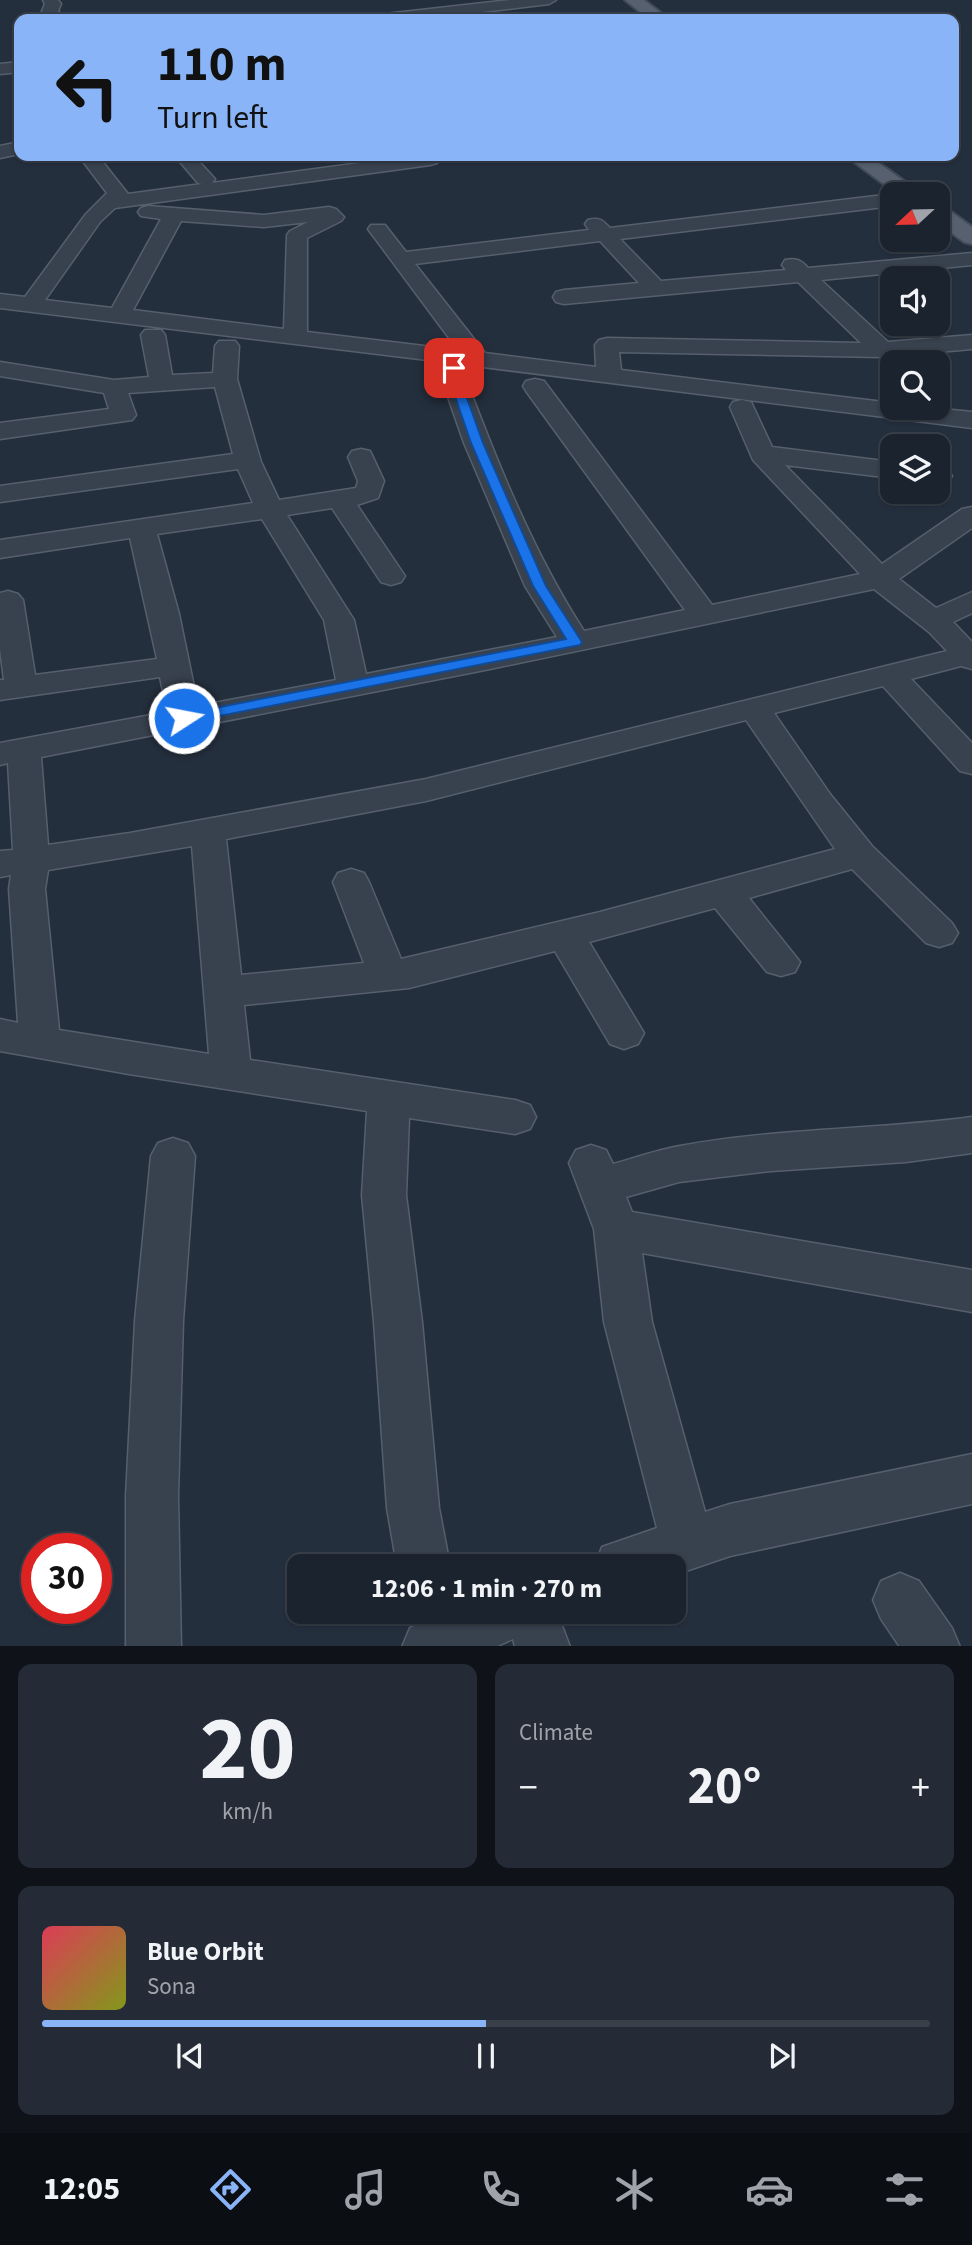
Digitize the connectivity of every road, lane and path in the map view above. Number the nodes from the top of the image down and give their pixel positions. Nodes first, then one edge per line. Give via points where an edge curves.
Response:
1 (411, 0) edge
2 (550, 0) edge
3 (633, 0) edge
4 (431, 14) edge
5 (448, 14) edge
6 (653, 14) edge
7 (90, 161) edge
8 (189, 161) edge
9 (283, 161) edge
10 (414, 161) edge
11 (863, 161) edge
12 (234, 174) dead end
13 (884, 175) junction
14 (295, 176) junction
15 (205, 179) junction
16 (857, 179) dead end
17 (894, 182) edge
18 (880, 201) edge
19 (109, 202) junction
20 (174, 214) junction
21 (335, 218) junction
22 (950, 221) edge
23 (378, 229) dead end
24 (600, 229) junction
25 (972, 237) edge
26 (783, 255) dead end
27 (400, 259) junction
28 (972, 259) edge
29 (805, 276) junction
30 (655, 288) junction
31 (564, 298) dead end
32 (0, 301) edge
33 (30, 304) junction
34 (119, 315) junction
35 (153, 335) dead end
36 (295, 337) junction
37 (972, 342) edge
38 (227, 346) dead end
39 (881, 350) junction
40 (468, 358) junction
41 (0, 369) edge
42 (609, 376) junction
43 (225, 379) junction
44 (162, 384) junction
45 (535, 386) dead end
46 (114, 387) junction
47 (742, 407) dead end
48 (972, 420) edge
49 (0, 431) edge
50 (762, 454) junction
51 (361, 457) dead end
52 (247, 460) junction
53 (880, 469) edge
54 (0, 494) edge
55 (340, 500) junction
56 (270, 510) junction
57 (972, 515) edge
58 (142, 529) junction
59 (0, 549) edge
60 (391, 576) dead end
61 (880, 579) junction
62 (8, 600) dead end
63 (972, 601) edge
64 (703, 614) junction
65 (933, 621) junction
66 (575, 642) junction
67 (970, 657) edge
68 (173, 666) junction
69 (889, 674) junction
70 (353, 685) junction
71 (10, 689) edge
72 (754, 708) junction
73 (184, 718) junction
74 (12, 752) edge
75 (972, 763) edge
76 (208, 831) junction
77 (859, 855) junction
78 (16, 861) edge
79 (351, 882) dead end
80 (723, 893) junction
81 (939, 933) dead end
82 (565, 935) junction
83 (781, 962) dead end
84 (388, 975) junction
85 (223, 992) junction
86 (624, 1033) dead end
87 (0, 1035) edge
88 (40, 1042) junction
89 (231, 1074) junction
90 (389, 1098) junction
91 (515, 1116) dead end
92 (972, 1135) edge
93 (173, 1156) dead end
94 (617, 1229) junction
95 (972, 1292) edge
96 (972, 1479) edge
97 (687, 1543) junction
98 (422, 1554) edge
99 (655, 1554) edge
100 (900, 1600) dead end
101 (469, 1624) edge
102 (534, 1624) edge
103 (433, 1634) edge
104 (154, 1646) edge
105 (543, 1646) edge
106 (932, 1646) edge

1 - 4 street
2 - 5 street
3 - 6 main road
7 - 19 street
8 - 15 street
9 - 14 street
10 - 14 street
11 - 13 main road
12 - 15 street
13 - 16 street
13 - 17 main road
14 - 19 street
14 - 21 street
15 - 19 street
18 - 24 street
19 - 20 street
19 - 33 street
20 - 21 street via 264,221
20 - 34 street
21 - 36 street via 297,235
22 - 25 main road
23 - 27 street
24 - 27 street
24 - 30 street
26 - 29 street
27 - 40 street
28 - 29 street
29 - 30 street
29 - 39 street
30 - 31 street
32 - 33 street
33 - 34 street
34 - 36 street
35 - 44 street
36 - 40 street
37 - 39 street
38 - 43 street
39 - 42 street via 607,345
40 - 42 street
40 - 66 street via 452,373 477,443 540,586
41 - 46 street
42 - 48 street
43 - 44 street
43 - 52 street
44 - 46 street
45 - 64 street
46 - 49 street via 123,415
47 - 50 street
50 - 53 street
50 - 61 street
51 - 55 street via 371,481 368,492
52 - 54 street
52 - 56 street
55 - 56 street
55 - 60 street
56 - 58 street
56 - 70 street via 339,620
57 - 61 street
58 - 59 street
58 - 68 street
61 - 64 street
61 - 65 street
62 - 71 street
63 - 65 street
64 - 66 street
65 - 67 street
66 - 70 street
67 - 69 street
68 - 71 street
68 - 73 street
69 - 72 street
69 - 75 street
70 - 73 street
72 - 76 street via 426,790
72 - 77 street
73 - 74 street
74 - 78 street
76 - 78 street
76 - 85 street
77 - 80 street
77 - 81 street
78 - 88 street via 27,889
79 - 84 street
80 - 82 street
80 - 83 street
82 - 84 street
82 - 86 street
84 - 85 street
85 - 89 street
87 - 88 street
88 - 89 street
89 - 90 street
90 - 91 street
90 - 98 street via 384,1195 413,1508
92 - 94 street via 595,1175
93 - 104 street via 159,1321 152,1496
94 - 95 street
94 - 97 street via 628,1322
96 - 97 street
97 - 99 street
100 - 106 street
101 - 103 street
102 - 105 street

